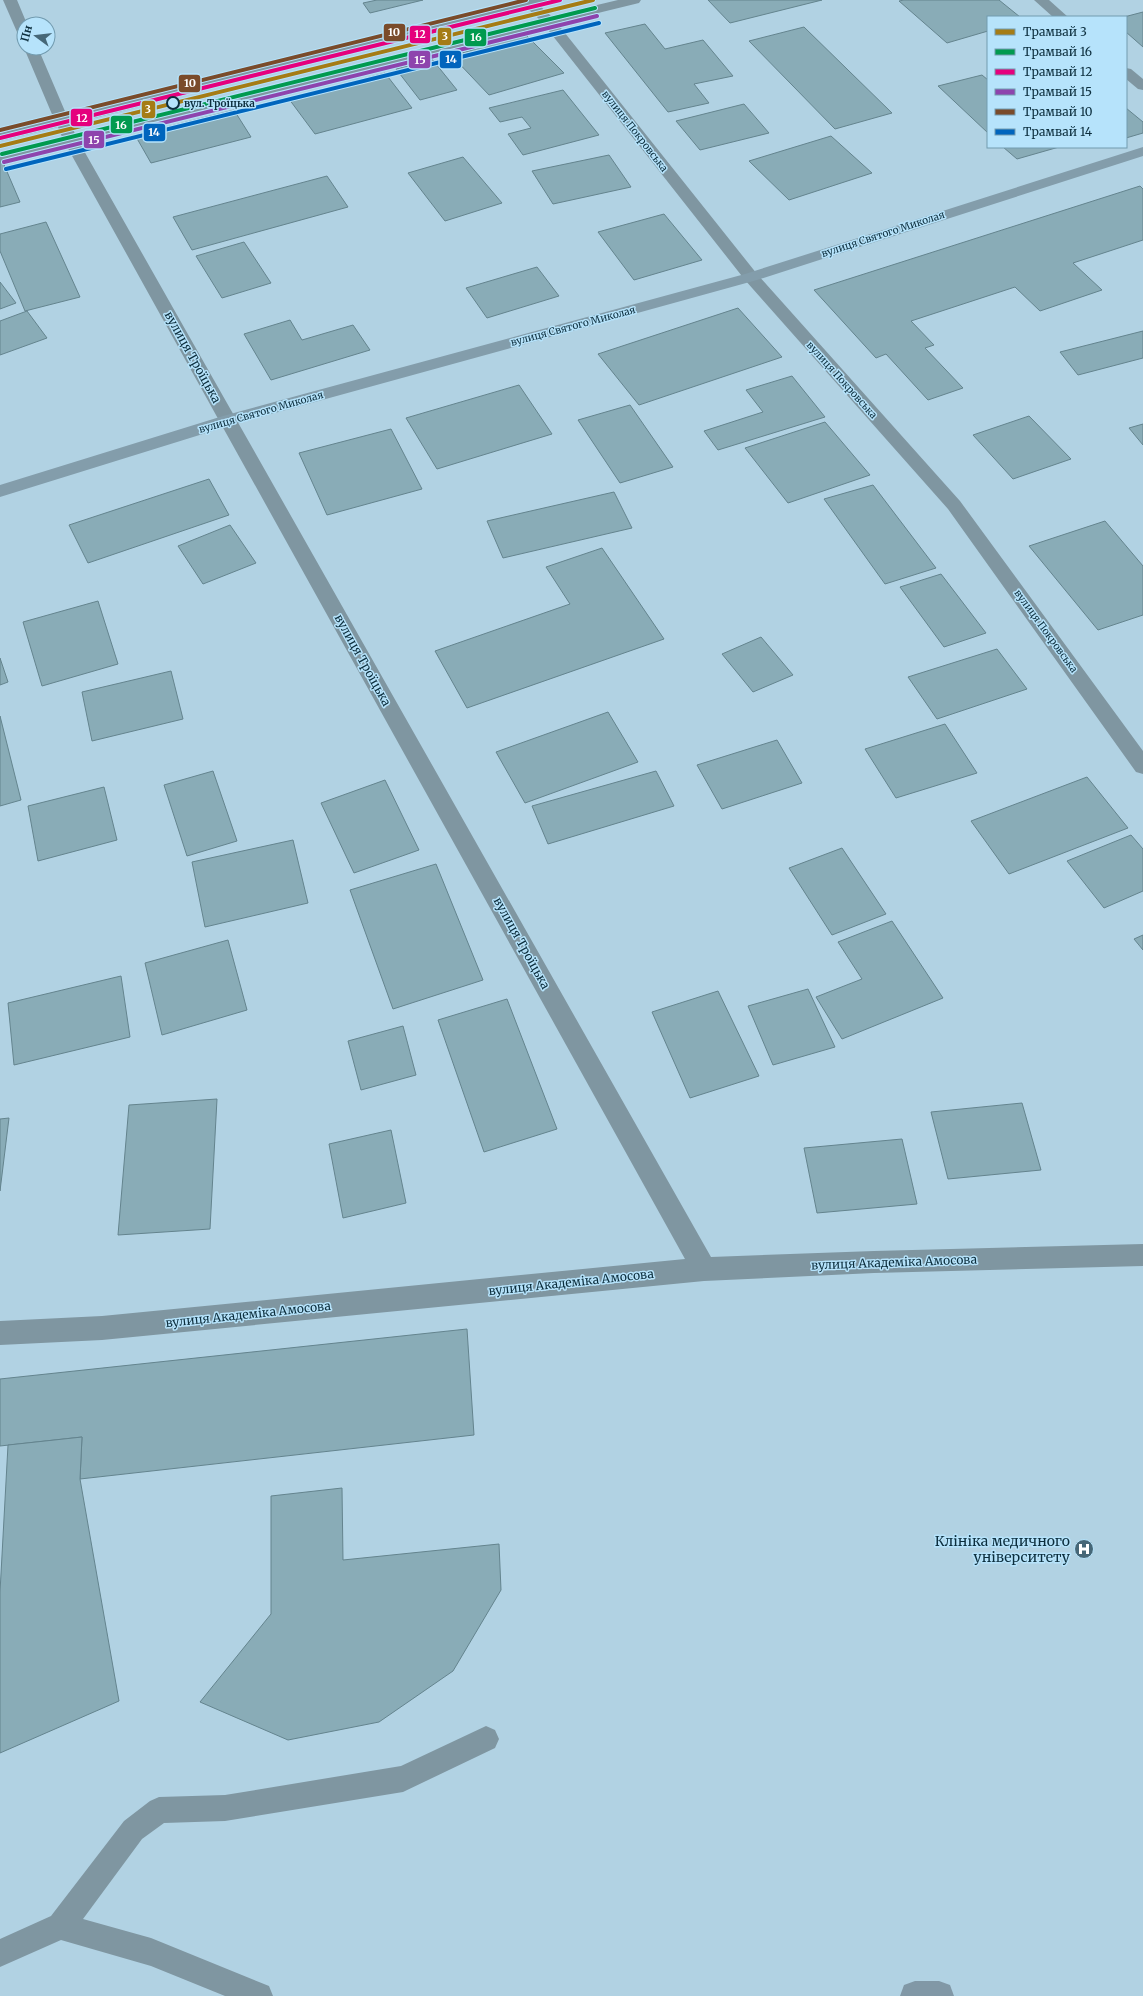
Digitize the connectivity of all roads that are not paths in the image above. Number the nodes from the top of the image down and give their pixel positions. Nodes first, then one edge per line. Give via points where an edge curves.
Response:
1 (10, 0) edge
2 (634, 0) edge
3 (1041, 0) edge
4 (533, 1) edge
5 (17, 16) edge
6 (1060, 16) edge
7 (548, 21) junction
8 (34, 56) edge
9 (1127, 73) edge
10 (1143, 86) edge
11 (62, 121) junction
12 (0, 137) edge
13 (70, 139) junction
14 (1143, 151) edge
15 (0, 157) edge
16 (751, 277) junction
17 (228, 420) junction
18 (0, 491) edge
19 (1140, 756) edge
20 (1143, 1255) edge
21 (704, 1269) junction
22 (0, 1333) edge
23 (486, 1739) dead end
24 (61, 1926) junction
25 (0, 1953) edge
26 (259, 1996) edge
27 (915, 1996) edge
28 (939, 1996) edge

1 - 5 street
2 - 7 street
3 - 6 street
4 - 7 street, вулиця Покровська
4 - 11 street
7 - 13 street
7 - 16 street, вулиця Покровська
8 - 11 street, вулиця Троїцька
9 - 10 street
11 - 12 street
11 - 13 street, вулиця Троїцька
13 - 15 street
13 - 17 street, вулиця Троїцька
14 - 16 street, вулиця Святого Миколая
16 - 17 street, вулиця Святого Миколая
16 - 19 street, вулиця Покровська via 954,505
17 - 18 street, вулиця Святого Миколая
17 - 21 street, вулиця Троїцька
20 - 21 street, вулиця Академіка Амосова
21 - 22 street, вулиця Академіка Амосова via 102,1328
23 - 24 lane via 403,1779 226,1808 159,1810 134,1830
24 - 25 lane
24 - 26 lane via 151,1952
27 - 28 main road

